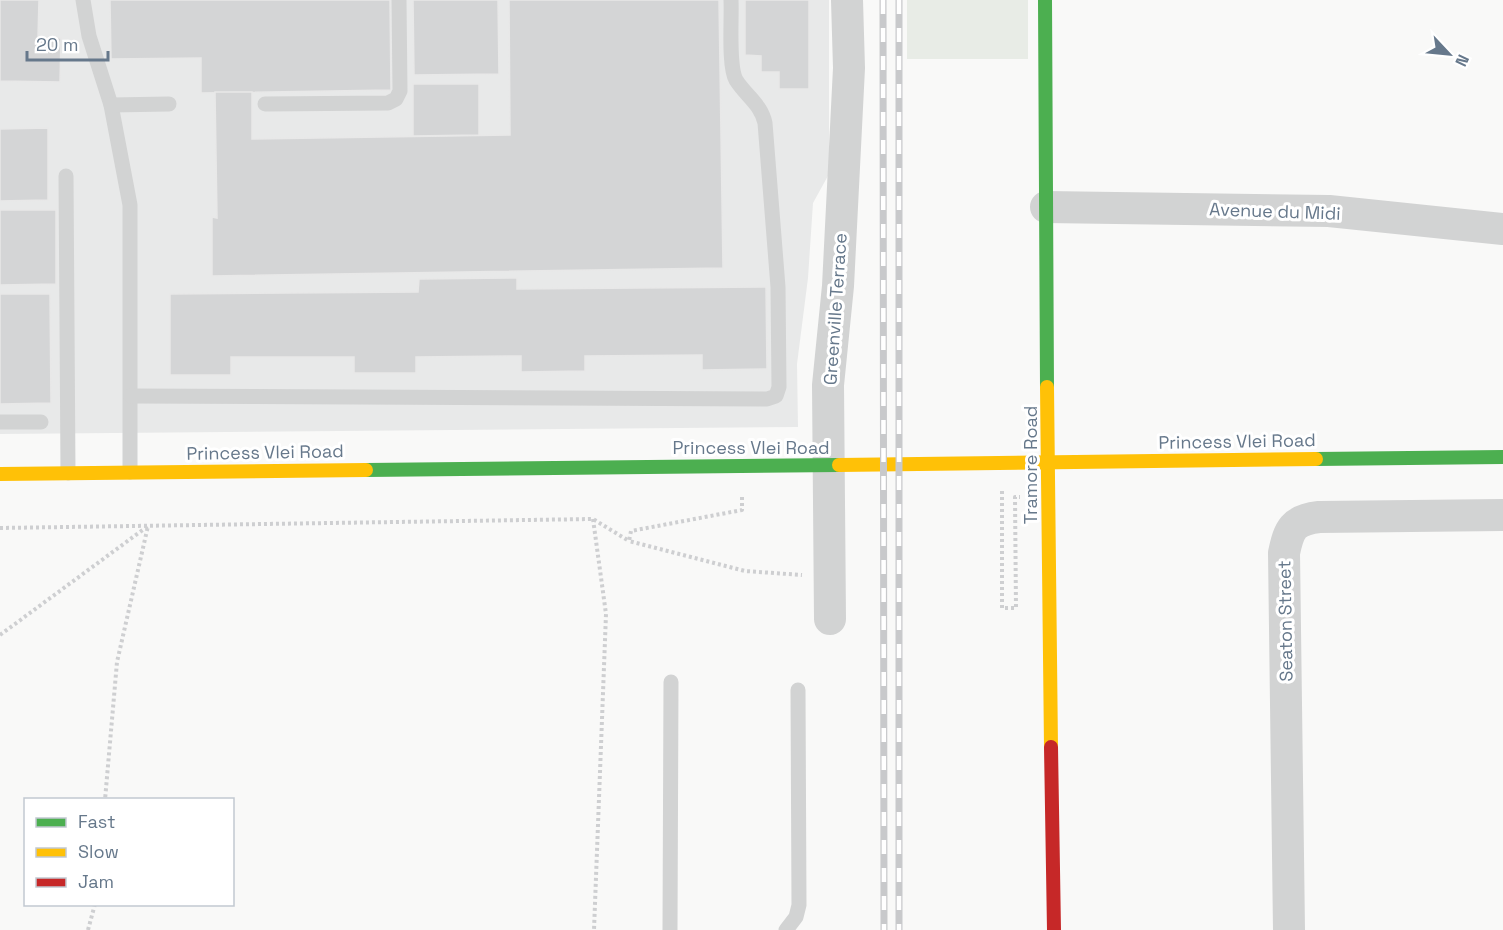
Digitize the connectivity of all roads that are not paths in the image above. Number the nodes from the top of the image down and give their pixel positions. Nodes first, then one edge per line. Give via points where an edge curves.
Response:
1 (83, 0) edge
2 (399, 0) edge
3 (731, 0) edge
4 (847, 0) edge
5 (1044, 0) edge
6 (169, 104) dead end
7 (265, 104) dead end
8 (111, 105) junction
9 (66, 176) dead end
10 (1046, 207) junction
11 (1503, 229) edge
12 (131, 396) junction
13 (0, 422) edge
14 (41, 422) dead end
15 (1503, 457) edge
16 (68, 472) junction
17 (130, 472) junction
18 (0, 474) edge
19 (1503, 515) edge
20 (830, 619) dead end
21 (671, 682) dead end
22 (798, 690) dead end
23 (670, 930) edge
24 (786, 930) edge
25 (1054, 930) edge
26 (1289, 930) edge

1 - 8 lane via 89,36
2 - 7 lane via 400,91 396,99 388,103
3 - 12 lane via 733,72 761,109 765,123 778,287 776,396
4 - 20 street, Greenville Terrace via 849,68 828,384
5 - 10 street, Tramore Road
6 - 8 lane
8 - 12 lane via 130,204
9 - 16 lane
10 - 11 street, Avenue du Midi via 1329,211
10 - 25 street, Tramore Road
12 - 17 lane
13 - 14 lane
15 - 17 street, Princess Vlei Road
16 - 17 street, Princess Vlei Road
16 - 18 street, Princess Vlei Road
19 - 26 street, Seaton Street via 1319,517 1304,519 1293,526 1284,553
21 - 23 lane
22 - 24 lane via 799,905

